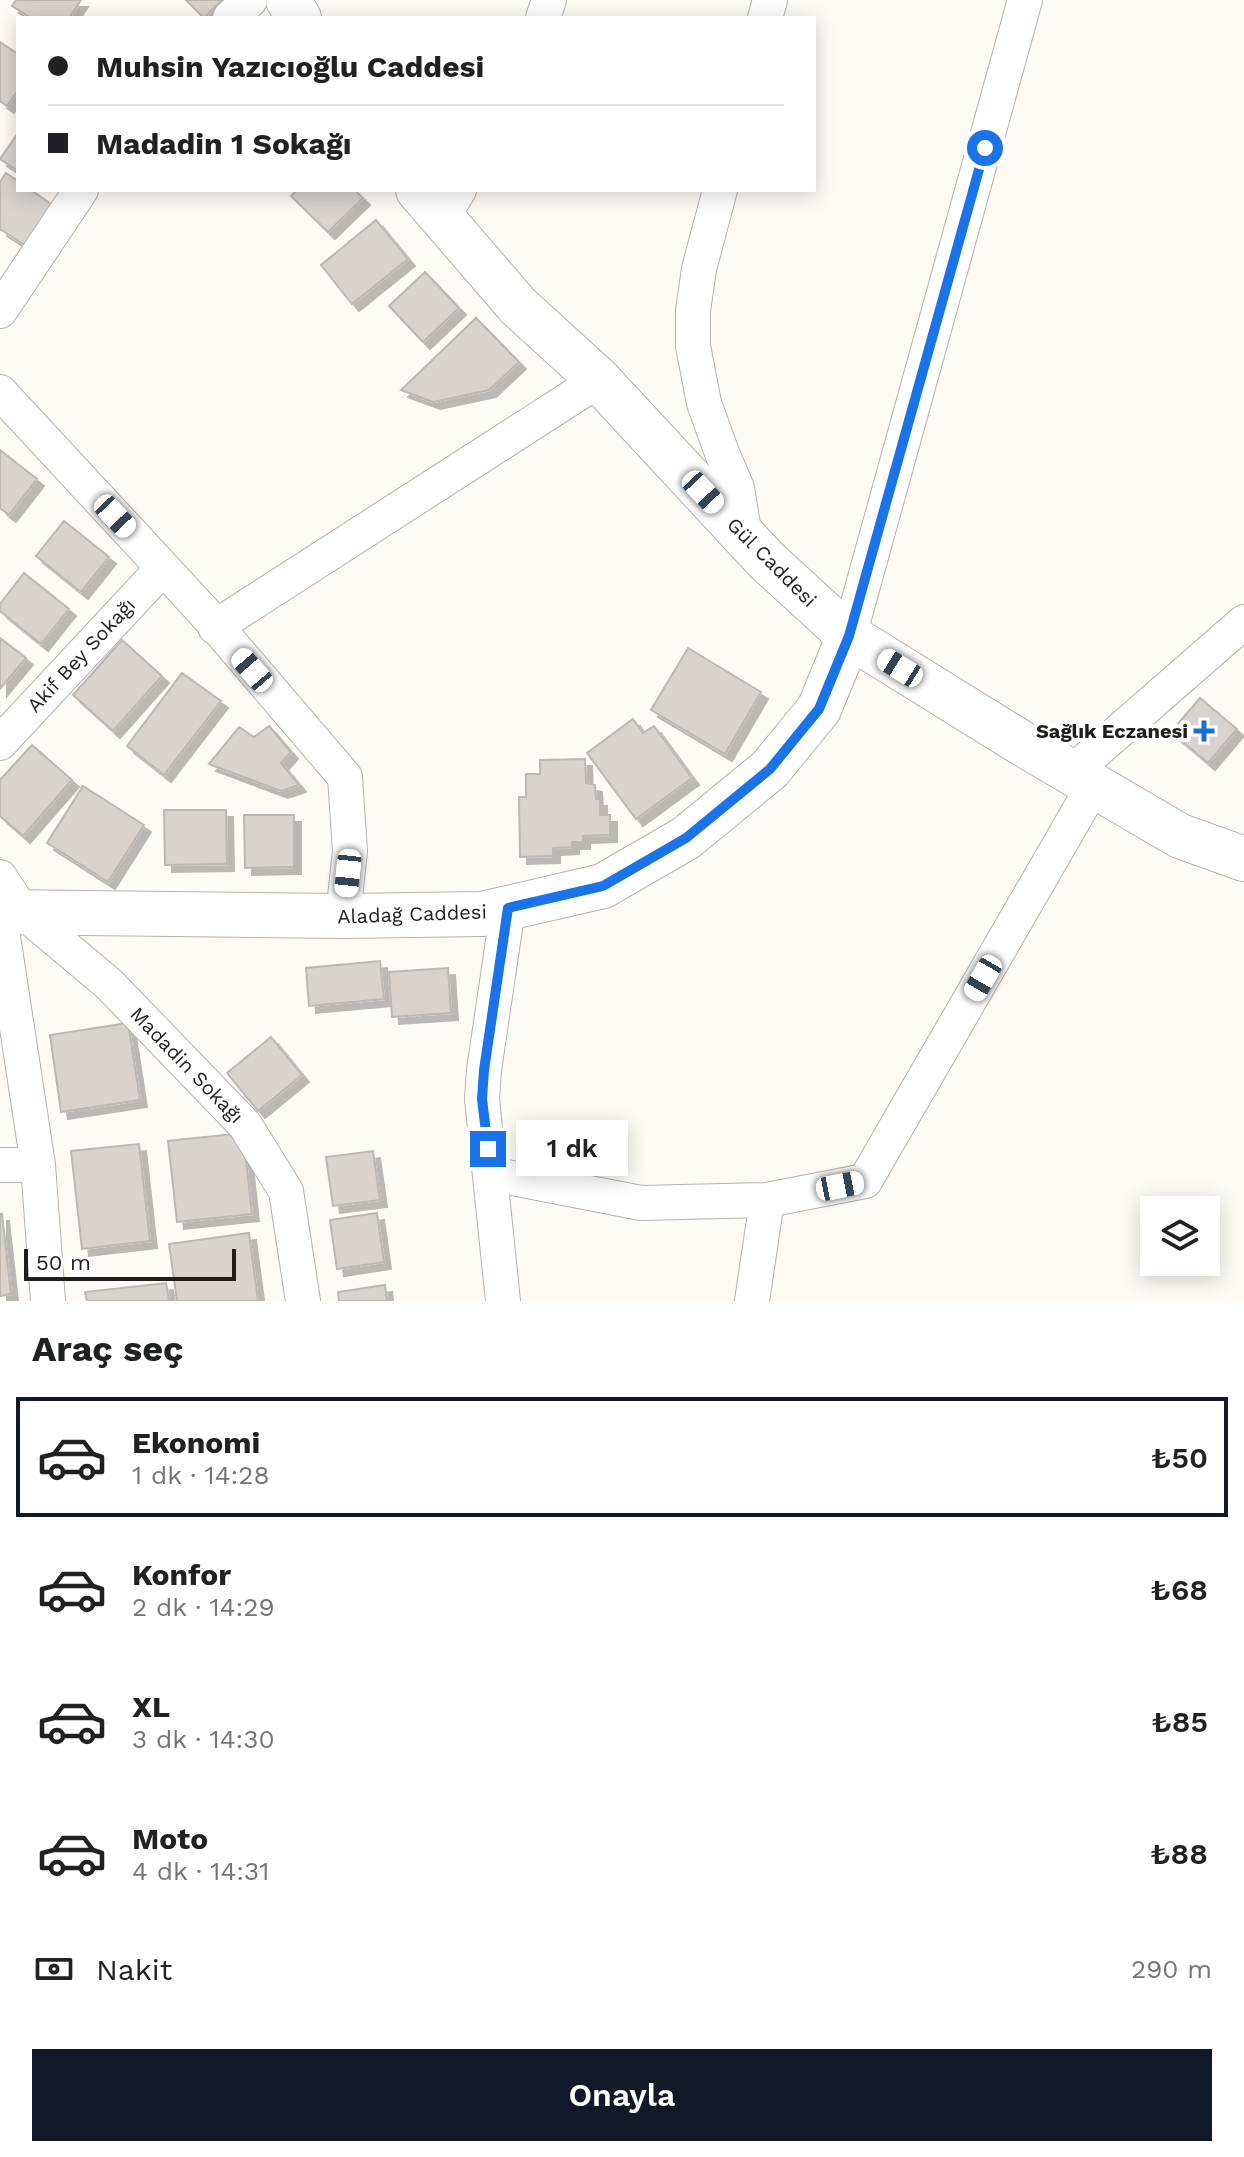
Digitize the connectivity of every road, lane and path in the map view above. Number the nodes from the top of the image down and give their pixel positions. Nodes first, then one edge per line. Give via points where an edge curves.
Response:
1 (250, 0) edge
2 (1025, 0) edge
3 (232, 16) edge
4 (80, 192) edge
5 (720, 192) edge
6 (440, 199) edge
7 (0, 311) edge
8 (599, 380) junction
9 (0, 392) edge
10 (745, 537) junction
11 (163, 568) junction
12 (1244, 622) edge
13 (215, 627) junction
14 (849, 636) junction
15 (0, 743) edge
16 (1083, 779) junction
17 (1244, 859) edge
18 (6, 904) edge
19 (508, 908) junction
20 (343, 916) junction
21 (0, 1165) edge
22 (38, 1165) junction
23 (491, 1174) junction
24 (767, 1200) junction
25 (48, 1301) edge
26 (303, 1301) edge
27 (503, 1301) edge
28 (752, 1301) edge

1 - 3 street
2 - 14 street
4 - 7 street
5 - 10 street via 697,283 693,346 704,403 737,488
6 - 8 main road, Gül Caddesi via 518,306
8 - 10 main road, Gül Caddesi
8 - 13 street
9 - 11 street
10 - 14 main road, Gül Caddesi
11 - 13 street
11 - 15 street, Akif Bey Sokağı
12 - 16 street
13 - 20 street via 345,777 350,851
14 - 16 main road, Gül Caddesi
14 - 19 main road, Aladağ Caddesi via 819,709 770,769 686,838 603,886
16 - 17 main road, Gül Caddesi via 1180,836
16 - 24 street via 865,1181
18 - 20 main road, Aladağ Caddesi
18 - 22 street
18 - 26 street, Madadin Sokağı via 109,984 245,1125 286,1191
19 - 20 main road, Aladağ Caddesi via 482,914
19 - 23 street via 482,1099
21 - 22 street
22 - 25 street
23 - 24 street via 641,1203
23 - 27 street
24 - 28 street

